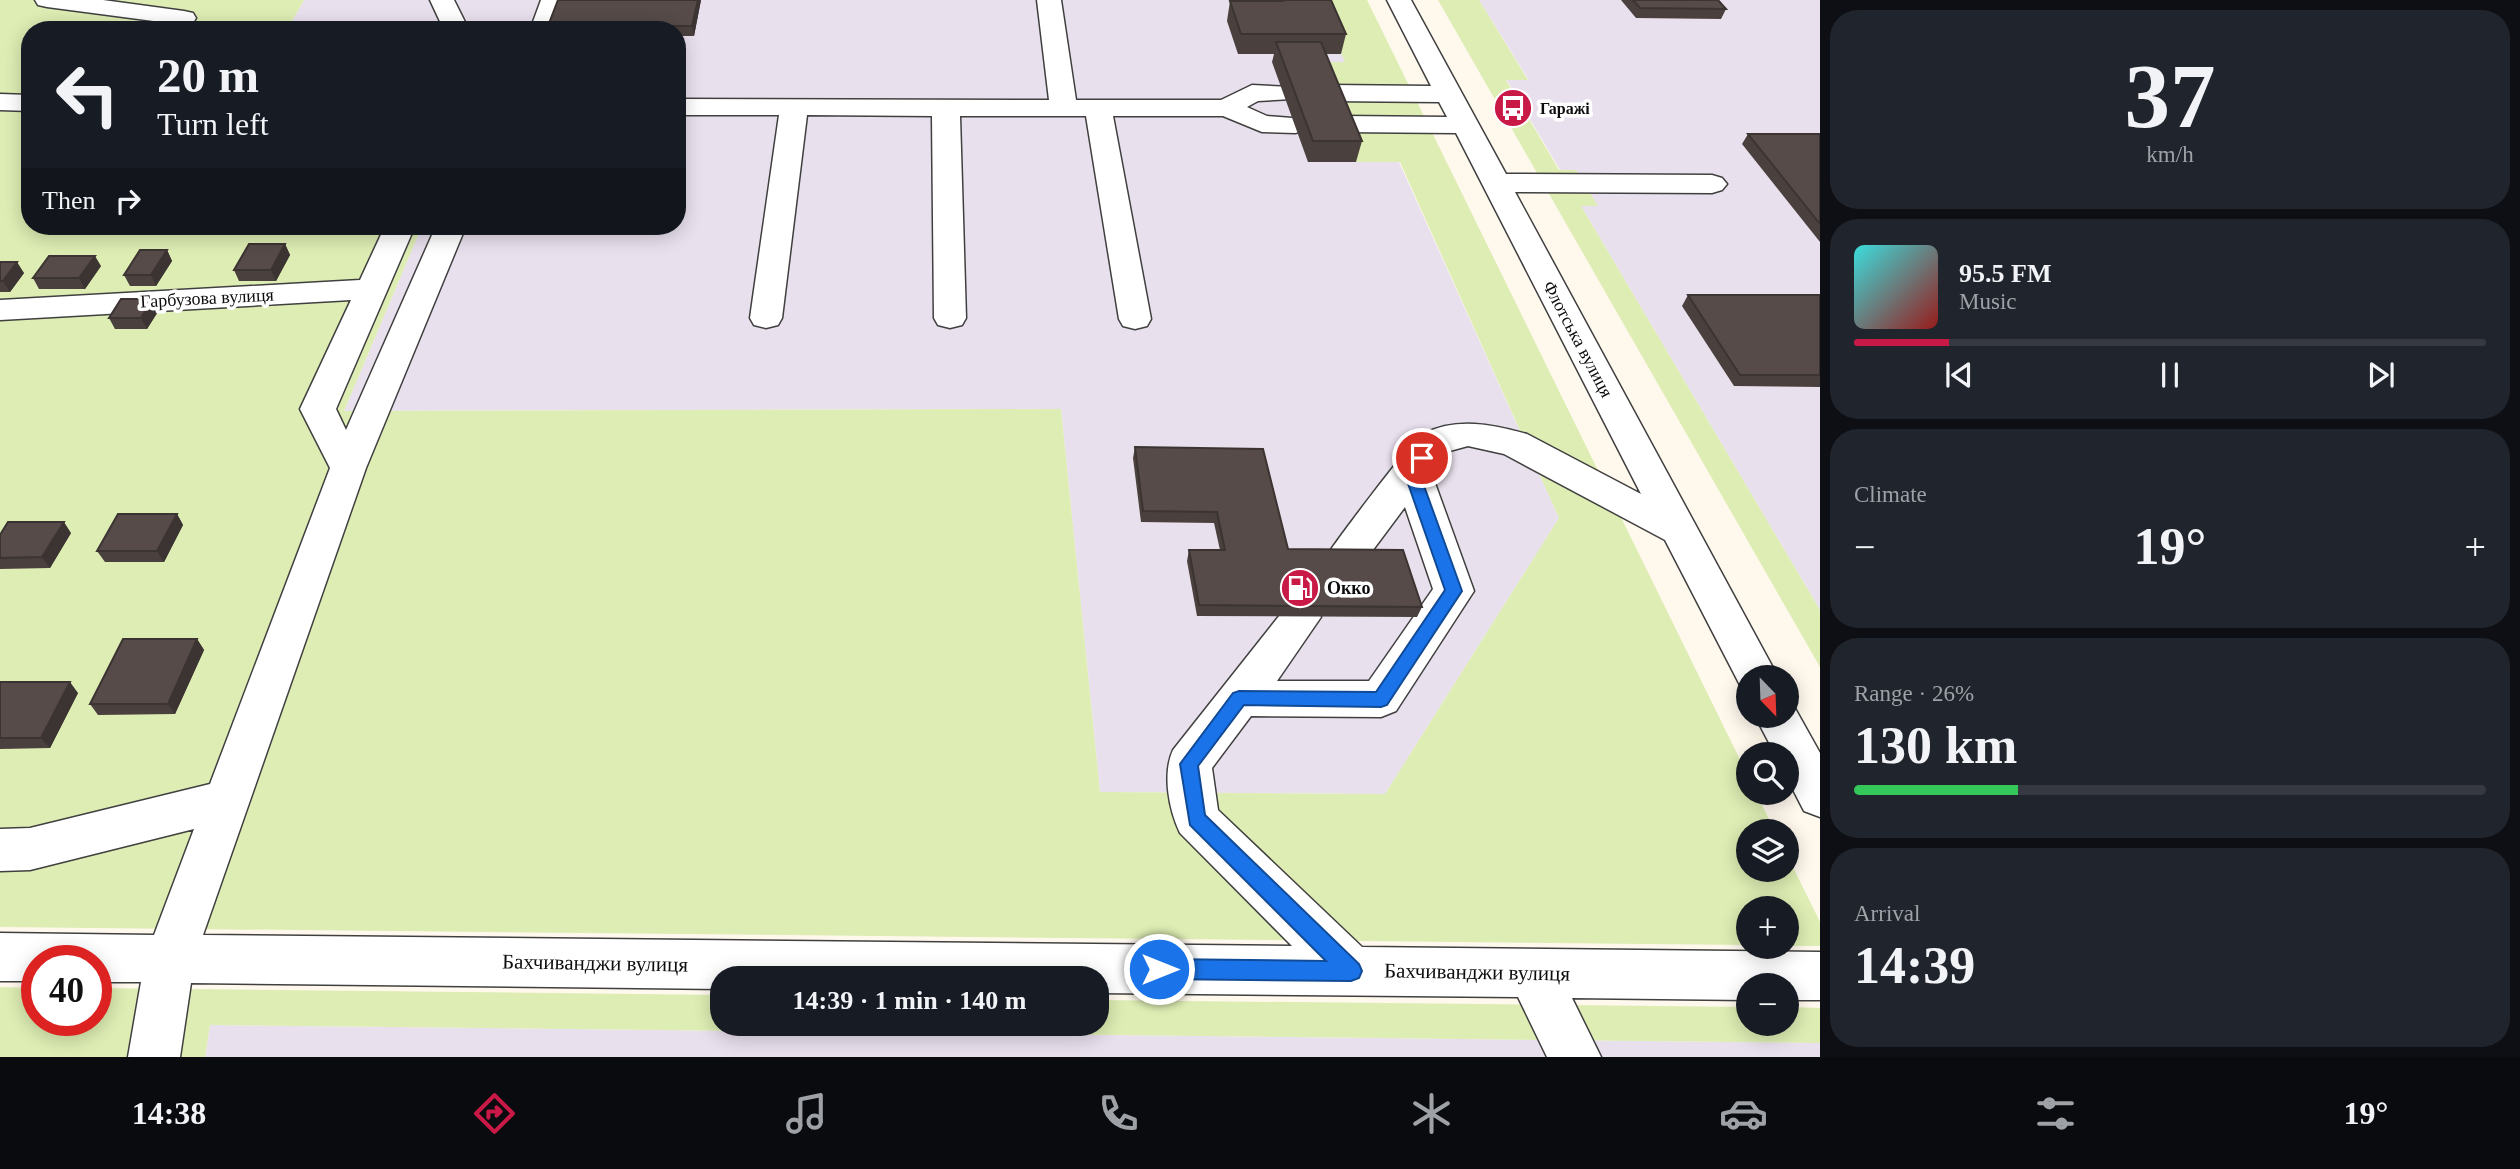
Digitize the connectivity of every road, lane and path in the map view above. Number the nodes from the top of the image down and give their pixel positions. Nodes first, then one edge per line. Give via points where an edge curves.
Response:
1 (47, 0) edge
2 (442, 0) edge
3 (553, 0) edge
4 (1049, 0) edge
5 (1399, 0) edge
6 (202, 1) edge
7 (162, 21) edge
8 (181, 21) edge
9 (452, 21) edge
10 (545, 21) edge
11 (1283, 93) dead end
12 (1329, 93) edge
13 (1449, 94) junction
14 (0, 102) edge
15 (21, 103) edge
16 (686, 107) edge
17 (794, 107) junction
18 (946, 107) junction
19 (1064, 108) junction
20 (1098, 108) junction
21 (1227, 108) junction
22 (1295, 124) dead end
23 (1341, 124) edge
24 (1465, 125) junction
25 (1496, 183) junction
26 (1712, 184) dead end
27 (396, 235) edge
28 (447, 235) edge
29 (372, 289) junction
30 (0, 310) edge
31 (766, 318) dead end
32 (950, 318) dead end
33 (1135, 319) dead end
34 (348, 468) junction
35 (1412, 472) junction
36 (1680, 531) junction
37 (1344, 561) edge
38 (1301, 617) edge
39 (1751, 665) edge
40 (1239, 698) junction
41 (1783, 728) edge
42 (1820, 797) edge
43 (228, 800) junction
44 (0, 850) edge
45 (0, 957) edge
46 (170, 958) junction
47 (1351, 971) junction
48 (1532, 973) junction
49 (1820, 976) edge
50 (154, 1057) edge
51 (1575, 1057) edge

1 - 7 street
2 - 9 street
3 - 10 street
4 - 19 street
5 - 13 street, Флотська вулиця
6 - 8 street
11 - 21 street via 1252,93
12 - 13 street
13 - 24 street, Флотська вулиця
14 - 15 street
16 - 17 street
17 - 18 street
17 - 31 street
18 - 19 street
18 - 32 street
19 - 20 street
20 - 21 street
20 - 33 street
21 - 22 street via 1262,124
23 - 24 street
24 - 25 street, Флотська вулиця
25 - 26 street
25 - 36 street, Флотська вулиця
27 - 29 street
28 - 34 street
29 - 30 street, Гарбузова вулиця
29 - 34 street via 318,409
34 - 43 street
35 - 36 street via 1433,443 1468,434 1514,443
35 - 37 street
35 - 40 street via 1454,591 1381,699
36 - 39 street, Флотська вулиця
38 - 40 street
40 - 47 street via 1189,764 1196,819
41 - 42 street
43 - 44 street via 30,849
43 - 46 street
45 - 46 street, Бахчиванджи вулиця
46 - 47 street, Бахчиванджи вулиця
46 - 50 street
47 - 48 street, Бахчиванджи вулиця
48 - 49 street, Бахчиванджи вулиця
48 - 51 street

